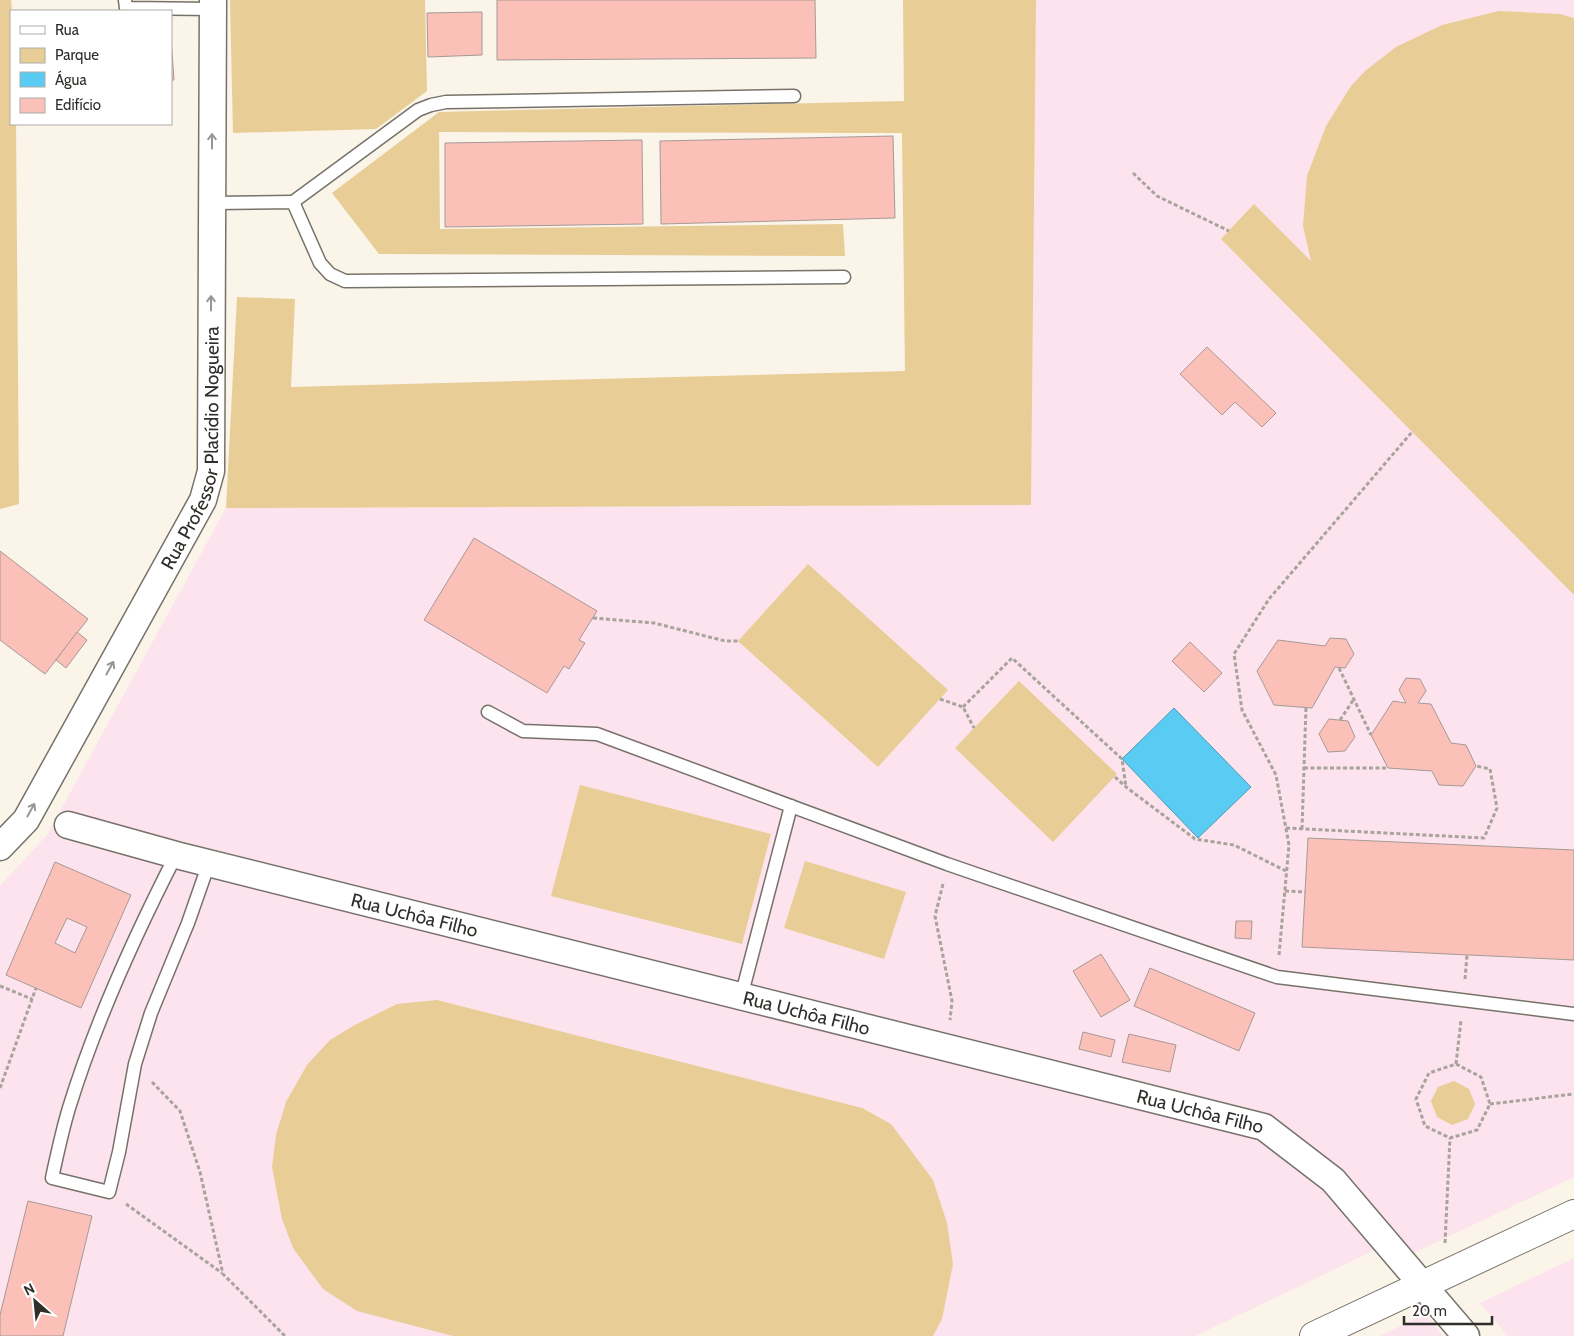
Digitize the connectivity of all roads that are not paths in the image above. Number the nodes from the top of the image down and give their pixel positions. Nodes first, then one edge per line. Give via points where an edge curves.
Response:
1 (125, 0) edge
2 (213, 5) edge
3 (794, 96) dead end
4 (293, 202) junction
5 (212, 203) junction
6 (844, 276) dead end
7 (488, 712) dead end
8 (791, 806) junction
9 (68, 825) dead end
10 (0, 847) edge
11 (176, 855) junction
12 (209, 863) junction
13 (741, 997) junction
14 (1574, 1014) edge
15 (1574, 1214) edge
16 (1433, 1279) junction
17 (1314, 1336) edge
18 (1466, 1336) edge

1 - 2 lane via 126,8
5 -> 2 street, Rua Professor Placídio Nogueira
3 - 4 lane via 446,102 431,105 418,110
4 - 5 lane
4 - 6 lane via 320,263 330,274 345,281
10 -> 5 street, Rua Professor Placídio Nogueira via 26,820 203,500 211,470
7 - 8 lane via 523,731 597,734
8 - 13 lane
8 - 14 lane via 947,864 1277,977
9 - 11 street, Rua Uchôa Filho
11 - 12 street, Rua Uchôa Filho
11 - 12 lane via 119,972 92,1038 68,1110 52,1178 109,1192 134,1064
12 - 13 street, Rua Uchôa Filho
13 - 16 street, Rua Uchôa Filho via 1264,1127 1333,1180
15 - 16 street
16 - 17 street
16 - 18 street, Rua Uchôa Filho

